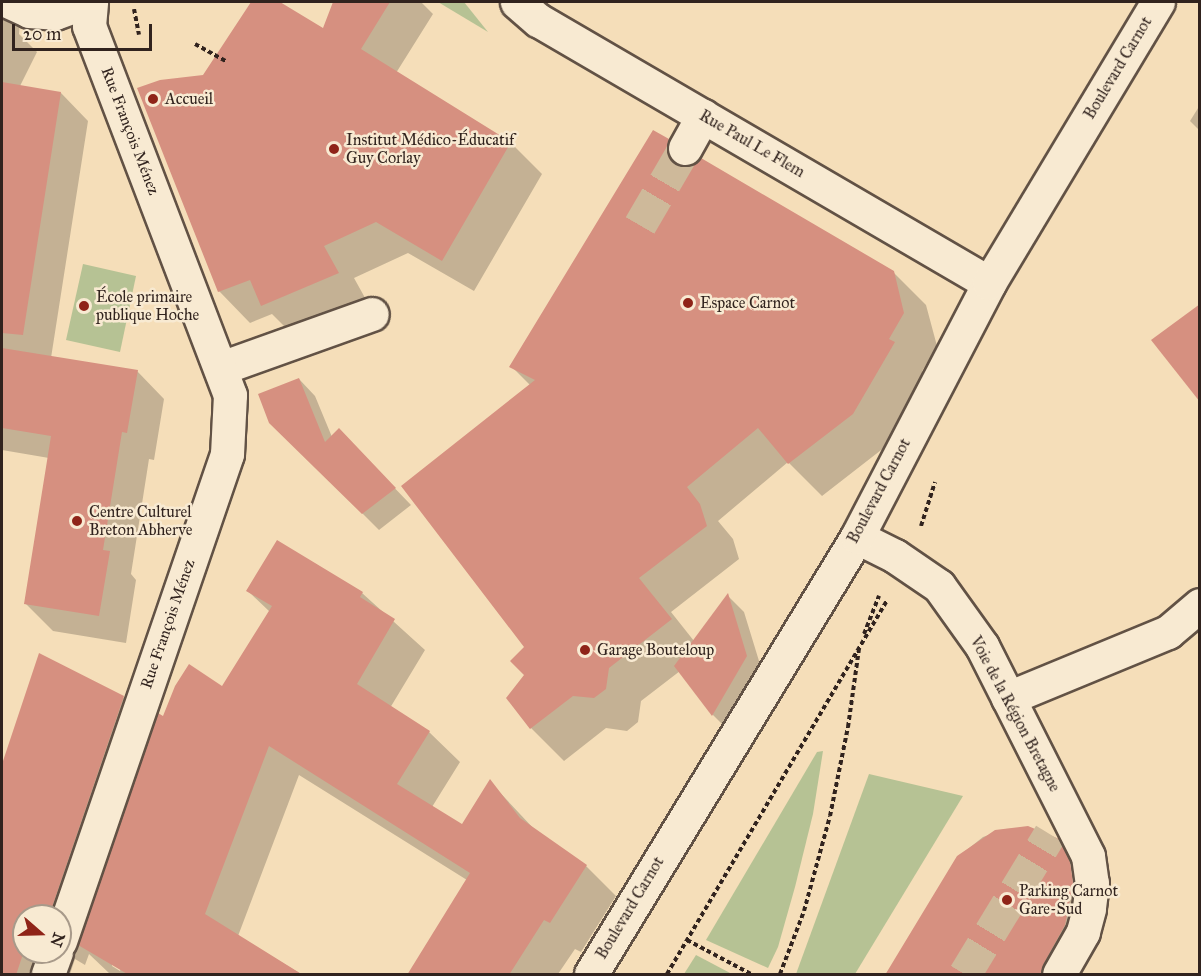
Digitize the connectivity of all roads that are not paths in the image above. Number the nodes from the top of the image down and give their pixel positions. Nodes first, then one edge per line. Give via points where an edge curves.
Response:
1 (10, 2) edge
2 (85, 2) edge
3 (91, 2) edge
4 (517, 2) edge
5 (1158, 2) edge
6 (703, 116) junction
7 (685, 148) tunnel mouth
8 (989, 283) junction
9 (372, 314) dead end
10 (221, 368) junction
11 (857, 537) junction
12 (1200, 605) edge
13 (1008, 698) junction
14 (72, 906) edge
15 (591, 975) edge
16 (1059, 975) edge

1 - 2 street via 29,11 55,13
3 - 10 street, Rue François Ménez via 89,26
4 - 6 street, Rue Paul Le Flem via 538,20
5 - 8 street, Boulevard Carnot
6 - 7 street
6 - 8 street, Rue Paul Le Flem
8 - 11 street, Boulevard Carnot
9 - 10 street
10 - 14 street, Rue François Ménez via 230,395 227,454
11 - 13 street, Voie de la Région Bretagne via 895,556 939,586 982,646
11 - 15 street, Boulevard Carnot
12 - 13 street via 1168,632
13 - 16 street, Voie de la Région Bretagne via 1058,821 1088,856 1092,883 1083,932

